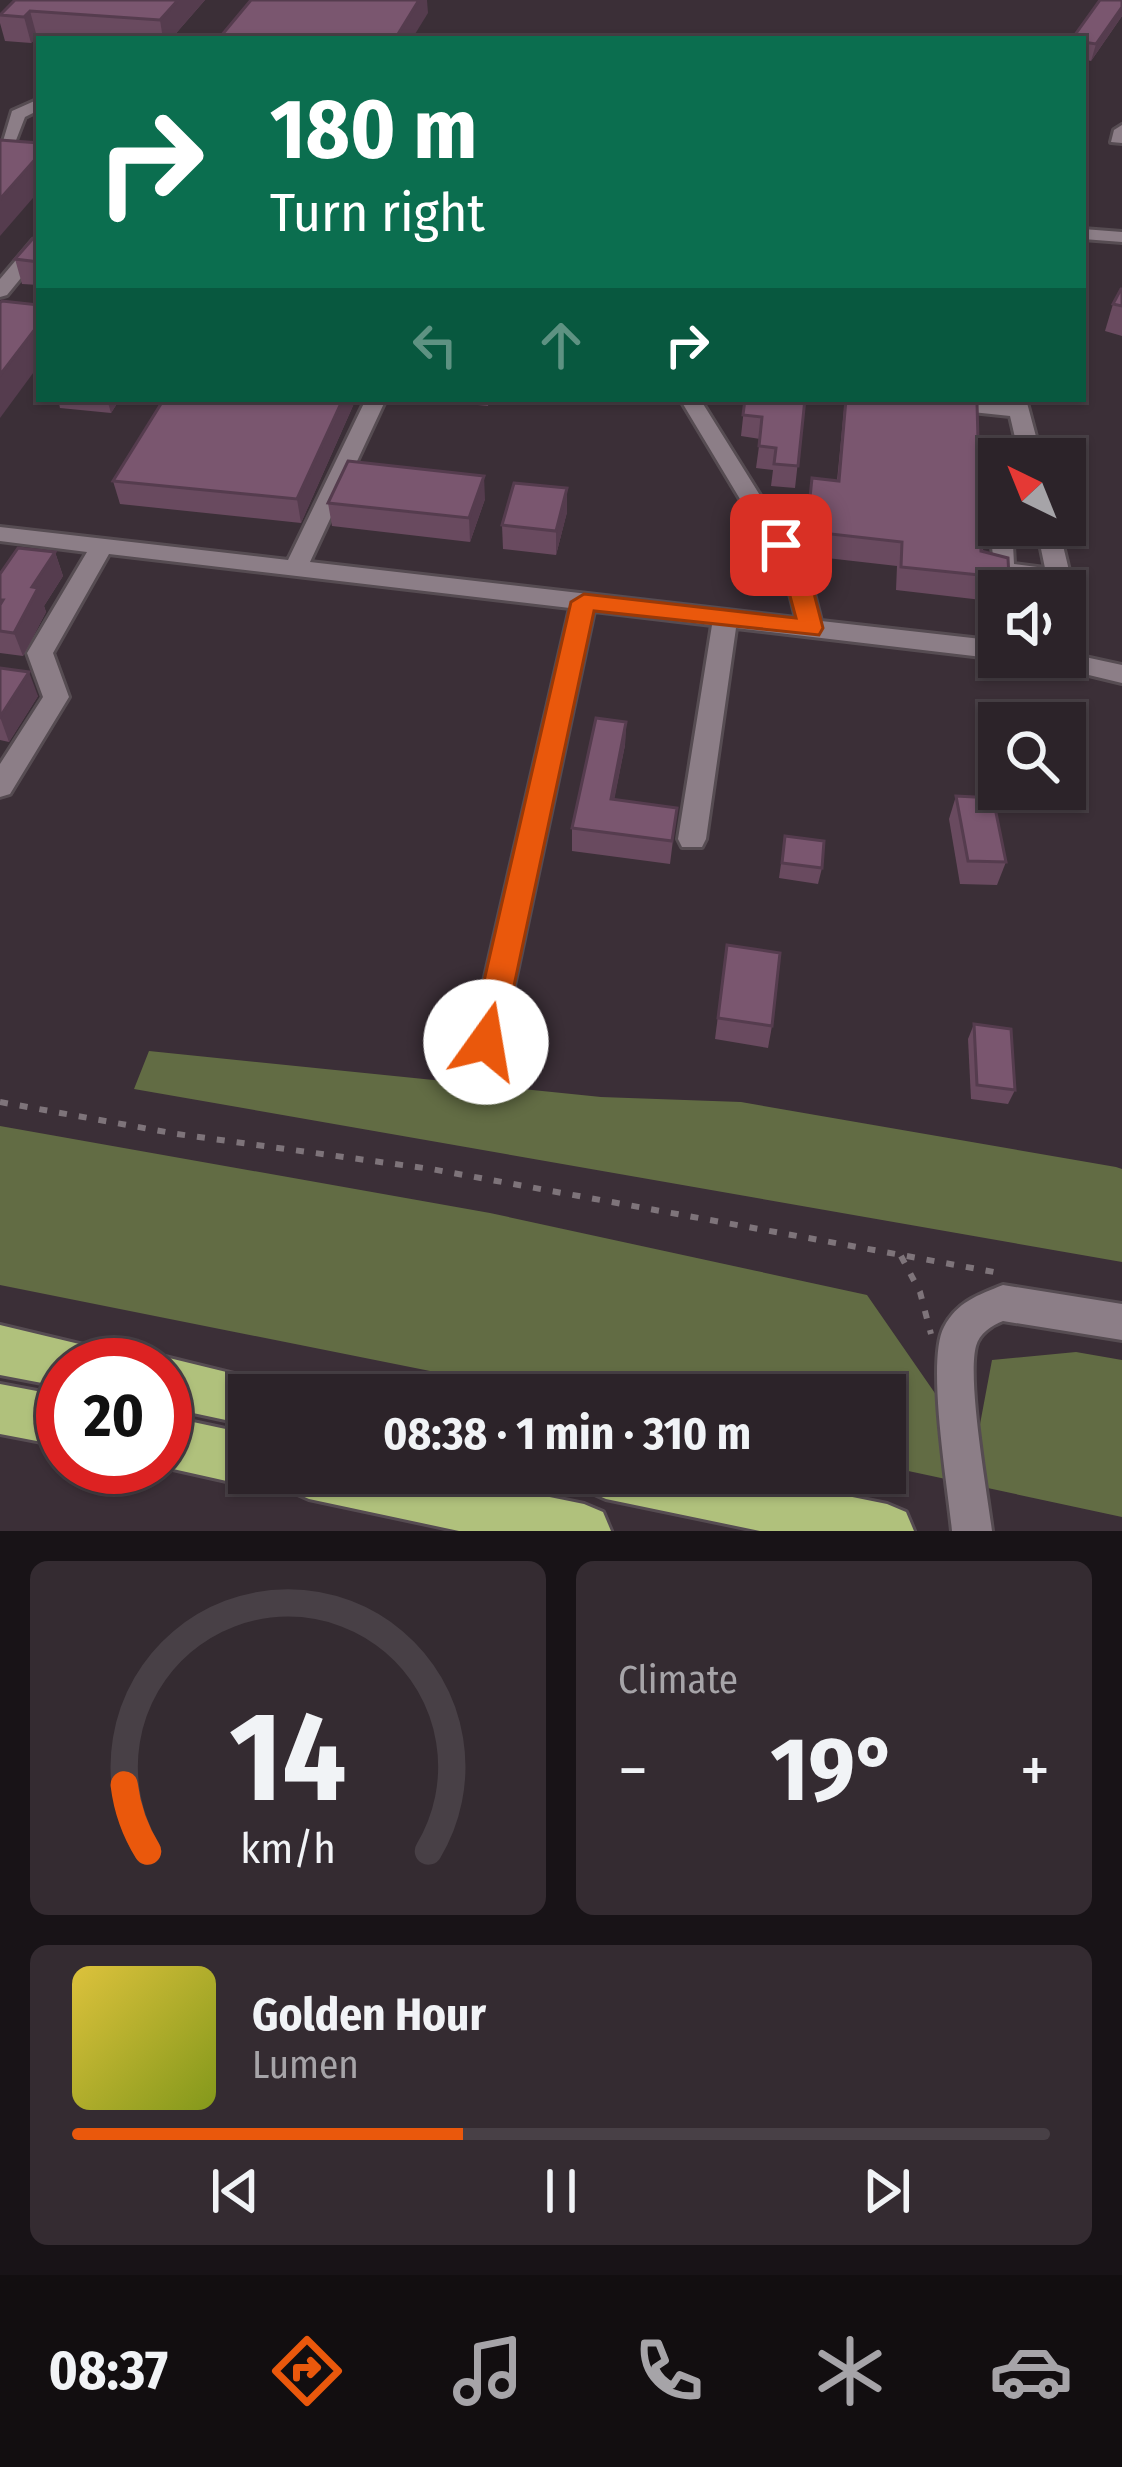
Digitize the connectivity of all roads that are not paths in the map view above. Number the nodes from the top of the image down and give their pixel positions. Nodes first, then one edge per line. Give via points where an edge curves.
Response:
1 (36, 102) edge
2 (10, 144) edge
3 (1086, 234) edge
4 (1122, 237) edge
5 (36, 248) edge
6 (0, 291) edge
7 (375, 402) edge
8 (692, 402) edge
9 (962, 402) edge
10 (1018, 405) edge
11 (1026, 438) edge
12 (0, 534) edge
13 (102, 546) junction
14 (296, 568) junction
15 (584, 602) junction
16 (725, 618) junction
17 (811, 628) junction
18 (978, 648) edge
19 (1086, 666) edge
20 (1122, 674) edge
21 (0, 788) edge
22 (692, 839) dead end
23 (486, 1042) dead end
24 (1122, 1322) edge
25 (0, 1350) edge
26 (36, 1357) edge
27 (192, 1388) edge
28 (228, 1396) edge
29 (0, 1409) edge
30 (36, 1416) edge
31 (192, 1448) edge
32 (228, 1456) edge
33 (409, 1494) edge
34 (708, 1494) edge
35 (584, 1531) edge
36 (887, 1531) edge
37 (972, 1531) edge

1 - 2 street via 17,114
3 - 4 street
5 - 6 street
7 - 14 street
8 - 17 street via 796,574
9 - 10 street
10 - 11 street
12 - 13 street
13 - 14 street
13 - 21 street via 40,652 56,697
14 - 15 street
15 - 16 street
15 - 23 street
16 - 17 street
16 - 22 street
17 - 18 street
19 - 20 street
24 - 37 street via 1003,1304 978,1313 958,1337
25 - 26 highway
27 - 28 highway
29 - 30 highway
31 - 32 highway
33 - 35 highway
34 - 36 highway

